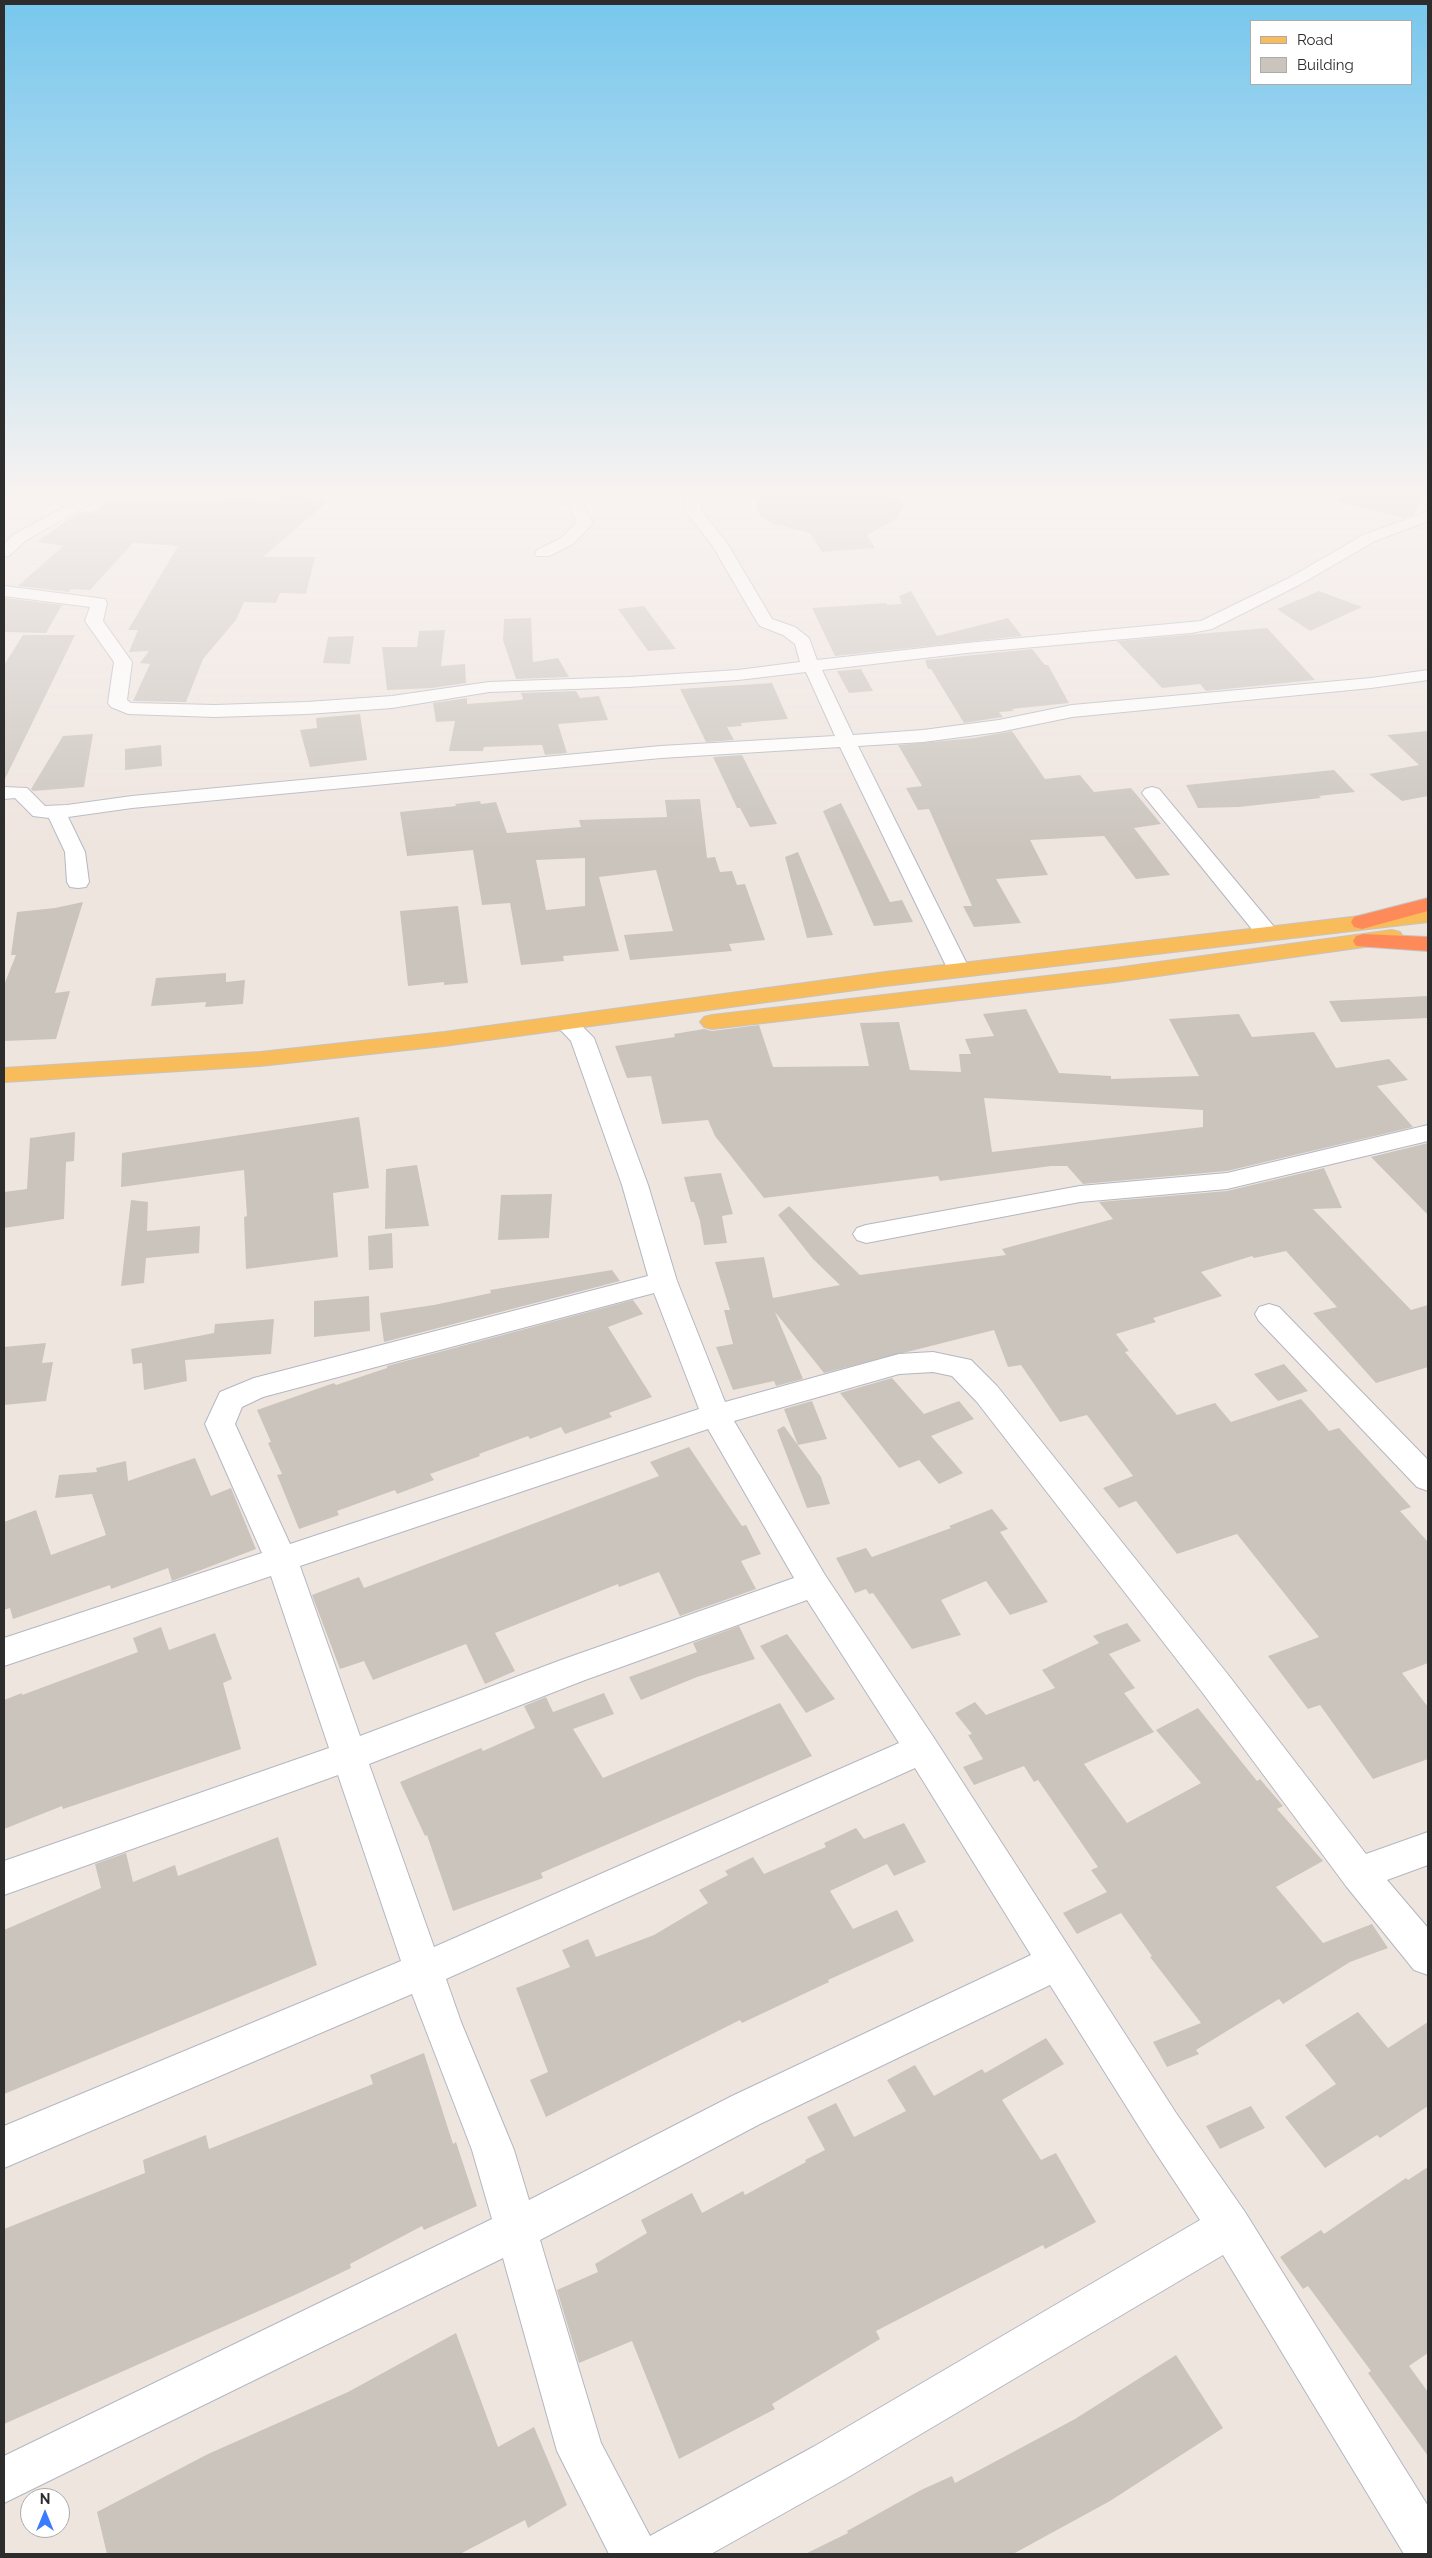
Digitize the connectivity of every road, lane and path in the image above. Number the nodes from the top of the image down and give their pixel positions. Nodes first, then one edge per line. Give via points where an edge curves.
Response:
1 (96, 613) edge
2 (761, 613) edge
3 (1228, 613) edge
4 (812, 667) junction
5 (1428, 675) edge
6 (846, 740) junction
7 (4, 793) edge
8 (1152, 793) dead end
9 (56, 812) junction
10 (78, 882) dead end
11 (1428, 904) edge
12 (1428, 916) edge
13 (1363, 932) junction
14 (1428, 932) edge
15 (1267, 933) junction
16 (1428, 944) edge
17 (959, 970) junction
18 (574, 1031) junction
19 (4, 1075) edge
20 (4, 1083) edge
21 (1428, 1133) edge
22 (866, 1234) dead end
23 (663, 1281) junction
24 (1269, 1314) dead end
25 (716, 1415) junction
26 (1428, 1479) edge
27 (281, 1559) junction
28 (814, 1584) junction
29 (4, 1652) edge
30 (922, 1749) junction
31 (349, 1756) junction
32 (1428, 1848) edge
33 (1359, 1874) junction
34 (4, 1878) edge
35 (1428, 1957) edge
36 (1058, 1962) junction
37 (424, 1970) junction
38 (4, 2147) edge
39 (1230, 2227) junction
40 (515, 2230) junction
41 (4, 2480) edge
42 (1428, 2550) edge
43 (634, 2554) edge
44 (664, 2554) edge

1 - 4 street via 94,621 123,662 116,703 128,708 215,711 307,708 392,702 489,687 681,679
2 - 4 street via 766,622 789,631 803,642
3 - 4 street via 1206,624
4 - 6 street
5 - 6 street via 1072,711 999,726 922,736
6 - 9 street via 661,752
6 - 17 street
7 - 9 street via 20,792 40,812
8 - 15 street
9 - 10 street via 75,852
11 - 13 highway
12 - 13 main road
13 - 14 main road
13 - 15 main road
13 - 16 highway
13 - 18 main road via 1115,975
15 - 17 main road
17 - 18 main road
18 - 19 main road via 260,1059
18 - 20 main road via 265,1066
18 - 23 street via 635,1184
21 - 22 street via 1227,1181 1080,1194
23 - 25 street
23 - 27 street via 254,1389 230,1400 220,1424
24 - 26 street
25 - 27 street
25 - 28 street
25 - 33 street via 899,1364 933,1362 961,1367 988,1394
27 - 29 street
27 - 31 street
28 - 30 street
28 - 31 street via 573,1670
30 - 36 street
30 - 37 street
31 - 34 street
31 - 37 street
32 - 33 street
33 - 35 street
36 - 39 street via 1162,2127
36 - 40 street via 746,2110
37 - 38 street
37 - 40 street via 440,2022 493,2150
39 - 42 street
39 - 44 street via 829,2463
40 - 41 street
40 - 43 street via 580,2451

